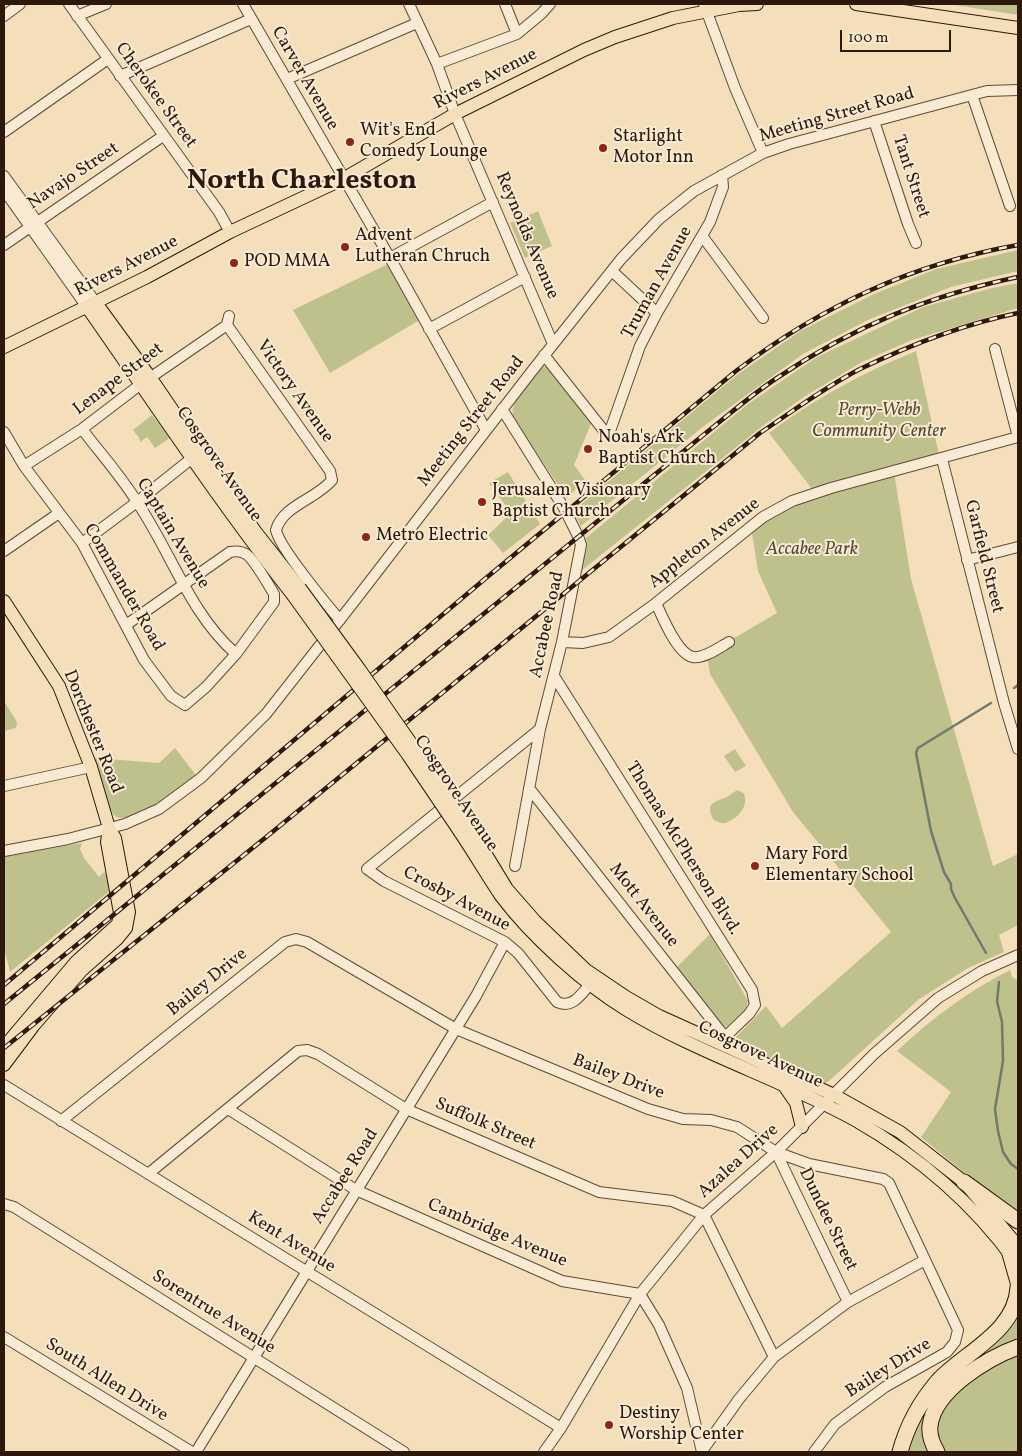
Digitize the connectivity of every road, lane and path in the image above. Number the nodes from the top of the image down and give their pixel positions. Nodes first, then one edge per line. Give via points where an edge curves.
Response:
1 (20, 4) edge
2 (69, 4) edge
3 (106, 4) edge
4 (246, 4) edge
5 (409, 4) edge
6 (505, 4) edge
7 (550, 4) edge
8 (757, 4) edge
9 (856, 4) edge
10 (705, 8) edge
11 (4, 16) edge
12 (77, 16) junction
13 (251, 19) junction
14 (417, 23) junction
15 (1018, 28) edge
16 (517, 34) junction
17 (108, 59) junction
18 (437, 64) junction
19 (120, 76) junction
20 (287, 79) junction
21 (1018, 90) edge
22 (972, 95) junction
23 (456, 114) junction
24 (874, 120) junction
25 (4, 132) edge
26 (163, 136) junction
27 (763, 153) junction
28 (722, 175) junction
29 (4, 176) edge
30 (343, 179) junction
31 (4, 190) edge
32 (493, 202) junction
33 (1010, 206) dead end
34 (34, 224) junction
35 (230, 232) junction
36 (703, 237) junction
37 (916, 243) dead end
38 (4, 245) edge
39 (390, 258) junction
40 (612, 270) junction
41 (524, 277) junction
42 (91, 305) junction
43 (657, 313) junction
44 (763, 318) dead end
45 (228, 321) joint
46 (429, 329) junction
47 (553, 344) junction
48 (4, 347) edge
49 (995, 349) dead end
50 (544, 355) junction
51 (145, 380) junction
52 (502, 409) junction
53 (82, 429) junction
54 (486, 430) junction
55 (4, 432) edge
56 (1018, 437) edge
57 (191, 459) junction
58 (942, 459) junction
59 (24, 466) junction
60 (137, 502) junction
61 (59, 514) junction
62 (82, 543) junction
63 (1018, 547) edge
64 (4, 551) edge
65 (967, 560) junction
66 (185, 585) junction
67 (296, 591) junction
68 (4, 601) edge
69 (656, 603) junction
70 (340, 620) junction
71 (126, 625) junction
72 (562, 642) junction
73 (729, 642) dead end
74 (236, 654) junction
75 (554, 676) junction
76 (540, 730) junction
77 (1018, 749) edge
78 (91, 767) junction
79 (4, 786) edge
80 (529, 788) junction
81 (109, 828) junction
82 (464, 829) junction
83 (4, 851) edge
84 (515, 866) dead end
85 (505, 942) junction
86 (1018, 955) edge
87 (590, 984) junction
88 (456, 1029) junction
89 (725, 1042) junction
90 (4, 1048) edge
91 (4, 1065) edge
92 (4, 1085) edge
93 (785, 1087) junction
94 (834, 1095) junction
95 (824, 1105) junction
96 (228, 1109) junction
97 (406, 1109) junction
98 (61, 1121) junction
99 (802, 1127) junction
100 (776, 1152) junction
101 (148, 1174) junction
102 (964, 1182) junction
103 (356, 1190) junction
104 (4, 1204) edge
105 (704, 1215) junction
106 (1018, 1221) edge
107 (1016, 1255) edge
108 (925, 1260) junction
109 (306, 1272) junction
110 (1018, 1282) edge
111 (1018, 1287) edge
112 (640, 1294) junction
113 (848, 1302) junction
114 (4, 1337) edge
115 (1018, 1347) edge
116 (774, 1357) junction
117 (253, 1358) junction
118 (561, 1428) junction
119 (702, 1451) edge
120 (194, 1452) edge
121 (404, 1452) edge
122 (544, 1452) edge
123 (814, 1452) edge
124 (900, 1452) edge
125 (937, 1452) edge

1 - 11 street
2 - 12 street, Cherokee Street
3 - 12 street
4 - 13 street, Carver Avenue
5 - 14 street, Reynolds Avenue
6 - 16 street
7 - 16 street
8 - 10 main road, Rivers Avenue
9 - 15 main road
10 - 23 main road, Rivers Avenue via 584,50
10 - 27 street
12 - 17 street, Cherokee Street
13 - 19 street
13 - 20 street, Carver Avenue
14 - 18 street, Reynolds Avenue
14 - 20 street
16 - 18 street
17 - 19 street, Cherokee Street
17 - 25 street
18 - 23 street, Reynolds Avenue
19 - 26 street, Cherokee Street
20 - 30 street, Carver Avenue
21 - 22 street, Meeting Street Road
22 - 24 street, Meeting Street Road
22 - 33 street
23 - 30 main road, Rivers Avenue
23 - 32 street, Reynolds Avenue
24 - 27 street, Meeting Street Road
24 - 37 street, Tant Street
26 - 34 street, Navajo Street
26 - 35 street, Cherokee Street
27 - 28 street, Meeting Street Road
28 - 36 street, Truman Avenue via 720,199
28 - 40 street, Meeting Street Road via 694,191 659,219
29 - 34 street, Cosgrove Avenue
30 - 35 main road, Rivers Avenue
30 - 39 street, Carver Avenue
31 - 34 street, Cosgrove Avenue
32 - 39 street
32 - 41 street, Reynolds Avenue
34 - 38 street, Navajo Street
34 - 42 street, Cosgrove Avenue
35 - 42 main road, Rivers Avenue
36 - 43 street, Truman Avenue
36 - 44 street
39 - 46 street, Carver Avenue
40 - 43 street
40 - 47 street, Meeting Street Road
41 - 46 street
41 - 47 street, Reynolds Avenue
42 - 48 main road, Rivers Avenue
42 - 51 main road, Cosgrove Avenue
43 - 50 street, Truman Avenue via 640,346 610,431 605,432
45 - 51 street, Lenape Street
45 - 70 street, Victory Avenue via 330,471 332,480 326,488 281,516 276,530 304,574
46 - 54 street, Carver Avenue
47 - 50 street, Meeting Street Road
49 - 56 street
50 - 52 street, Meeting Street Road
51 - 53 street, Lenape Street
51 - 57 main road, Cosgrove Avenue
51 - 67 main road, Cosgrove Avenue
52 - 54 street, Meeting Street Road
52 - 72 street, Accabee Road via 578,536 578,566
53 - 59 street, Lenape Street
53 - 60 street, Captain Avenue
54 - 70 street, Meeting Street Road
55 - 59 street, Commander Road
56 - 58 street, Appleton Avenue
57 - 60 street
57 - 67 main road, Cosgrove Avenue via 247,537
58 - 65 street, Garfield Street
58 - 69 street, Appleton Avenue via 806,496 780,507
59 - 61 street, Commander Road
60 - 62 street
60 - 66 street, Captain Avenue
61 - 62 street, Commander Road
61 - 64 street
62 - 71 street, Commander Road
63 - 65 street
65 - 77 street, Garfield Street
66 - 71 street
66 - 74 street, Captain Avenue via 210,627
66 - 74 street via 230,552 246,554 251,560 274,594 274,602
67 - 82 main road, Cosgrove Avenue, bridge via 360,670
68 - 78 main road, Dorchester Road via 59,686
69 - 72 street, Appleton Avenue via 608,637 584,644
69 - 73 street via 680,649 694,658
70 - 81 street, Meeting Street Road via 266,714 201,778 159,810
71 - 74 street, Commander Road via 144,660 171,696 185,705
72 - 75 street, Accabee Road
75 - 76 street, Accabee Road
75 - 89 street, Thomas McPherson Blvd. via 752,990 755,1005
76 - 80 street, Accabee Road
76 - 85 street, Crosby Avenue via 367,869 384,881
78 - 79 street
78 - 81 main road, Dorchester Road
80 - 84 street, Accabee Road
80 - 89 street, Mott Avenue
81 - 83 street, Meeting Street Road
81 - 90 main road, Dorchester Road via 107,842 120,914 118,924 76,962
81 - 91 main road, Dorchester Road via 116,838 128,903 126,928 82,970
82 - 87 main road, Cosgrove Avenue via 502,896 531,930
82 - 89 main road, Cosgrove Avenue via 507,889 586,970 659,1016
85 - 87 street, Crosby Avenue via 518,953 552,998 561,1004 570,1004
85 - 88 street, Accabee Road
86 - 94 street, Azalea Drive via 982,971 938,998 874,1054
87 - 93 main road, Cosgrove Avenue via 626,1010 661,1029
88 - 97 street, Accabee Road
88 - 98 street, Bailey Drive via 307,942 296,939 285,942
88 - 100 street, Bailey Drive via 648,1109 684,1119 711,1120 737,1127
89 - 94 main road, Cosgrove Avenue
92 - 98 street, Kent Avenue
93 - 95 main road, Cosgrove Avenue
93 - 99 main road via 796,1103
94 - 95 street, Azalea Drive
94 - 102 main road, Cosgrove Avenue via 900,1132
95 - 99 street, Azalea Drive
95 - 107 main road, Cosgrove Avenue via 893,1143 923,1165 954,1190
96 - 97 street, Suffolk Street via 298,1051 307,1050
96 - 101 street, Suffolk Street
96 - 103 street, Cambridge Avenue
97 - 103 street, Accabee Road
97 - 105 street, Suffolk Street via 598,1192 672,1201
98 - 101 street, Kent Avenue
99 - 100 street, Azalea Drive
100 - 105 street, Azalea Drive
100 - 108 street, Bailey Drive via 809,1164 883,1179 889,1183
100 - 113 street, Dundee Street
101 - 109 street, Kent Avenue
102 - 106 highway
102 - 107 main road, Cosgrove Avenue
103 - 109 street, Accabee Road
103 - 112 street, Cambridge Avenue via 562,1281
104 - 117 street, Sorentrue Avenue via 14,1207
105 - 112 street, Azalea Drive
105 - 116 street
107 - 110 highway
108 - 113 street
108 - 123 street, Bailey Drive via 958,1330 955,1342 947,1352 885,1387 835,1424
109 - 117 street, Accabee Road
109 - 118 street, Kent Avenue
111 - 124 highway via 1012,1312 1001,1328 939,1380 922,1400
112 - 118 street, Azalea Drive
112 - 119 street via 659,1325 687,1388
113 - 116 street
114 - 120 street, South Allen Drive
115 - 125 highway via 998,1354 942,1399 930,1427
116 - 119 street
117 - 120 street, Accabee Road
117 - 121 street, Sorentrue Avenue
118 - 122 street, Azalea Drive

